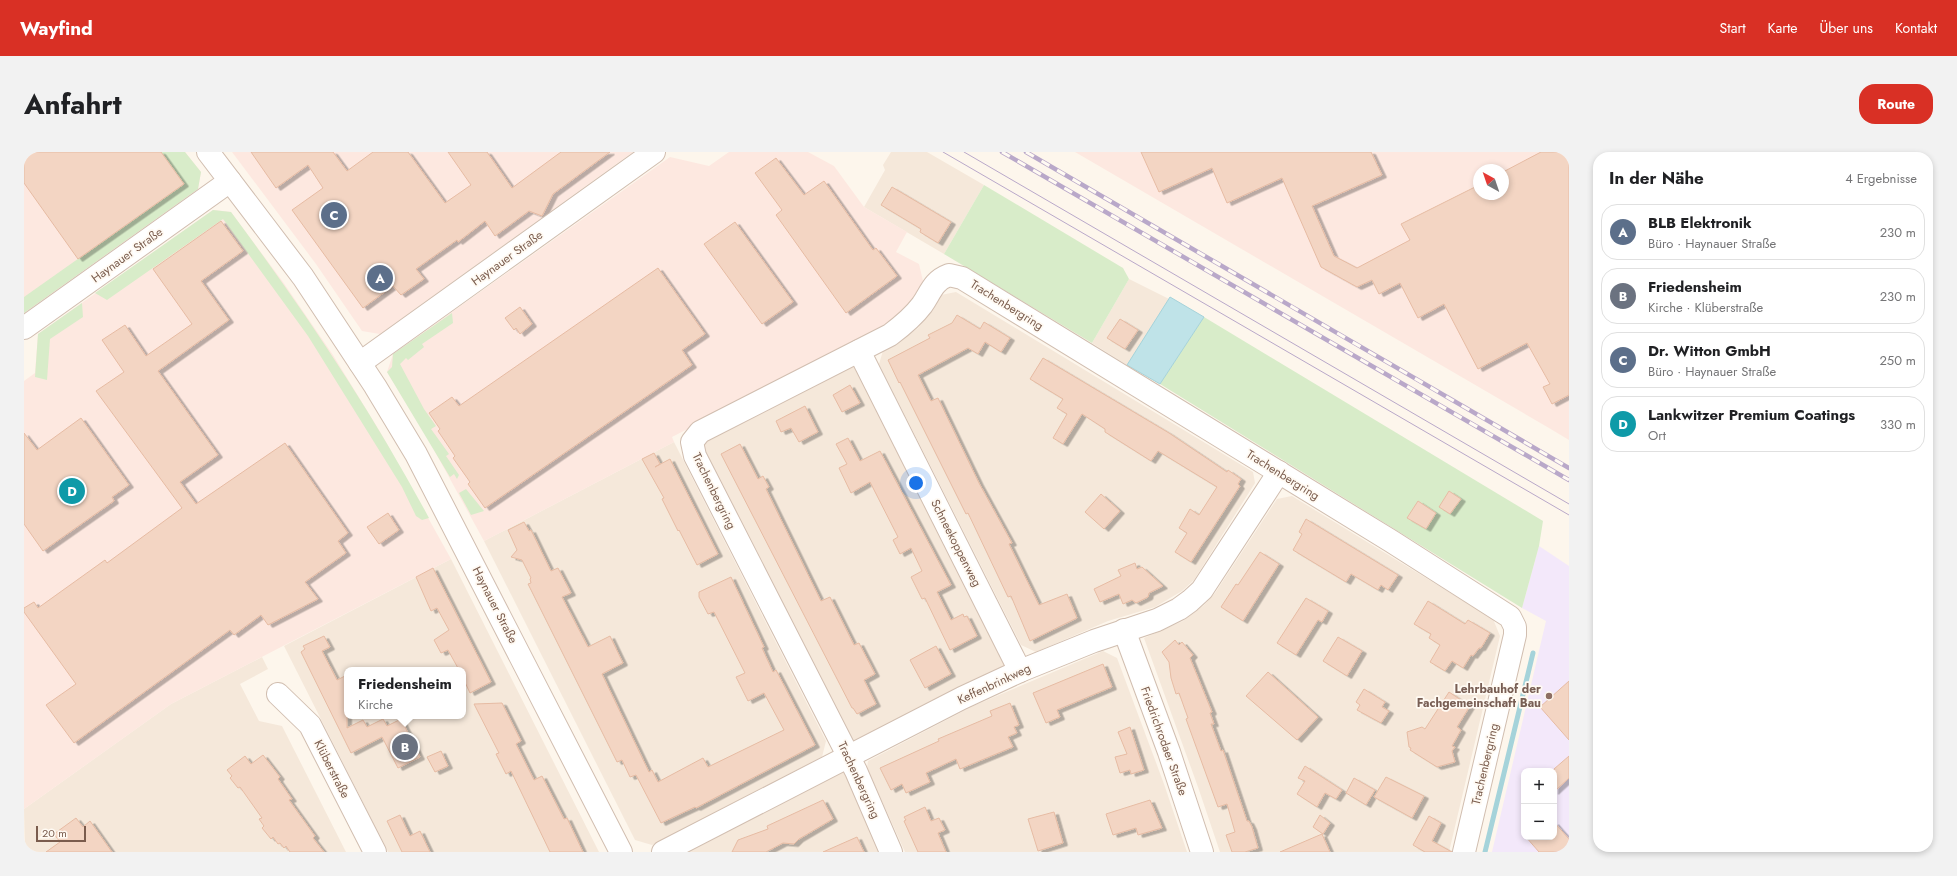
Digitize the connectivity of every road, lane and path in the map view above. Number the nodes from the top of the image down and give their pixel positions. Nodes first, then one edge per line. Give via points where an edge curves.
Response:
1 (208, 152) edge
2 (654, 152) edge
3 (230, 181) junction
4 (24, 328) edge
5 (859, 351) junction
6 (360, 363) junction
7 (1279, 472) junction
8 (1124, 630) junction
9 (1020, 671) junction
10 (278, 694) dead end
11 (848, 757) junction
12 (375, 852) edge
13 (621, 852) edge
14 (663, 852) edge
15 (891, 852) edge
16 (1202, 852) edge
17 (1464, 852) edge

1 - 3 street, Haynauer Straße
2 - 6 street, Haynauer Straße
3 - 4 street, Haynauer Straße
3 - 6 street, Haynauer Straße via 303,277
5 - 7 street, Trachenbergring via 890,335 908,322 935,283 949,275 955,275
5 - 9 street, Schneekoppenweg
5 - 11 street, Trachenbergring via 700,432 692,442 695,456
6 - 13 street, Haynauer Straße via 416,454
7 - 8 street, Keffenbrinkweg via 1202,590 1190,602 1157,620
7 - 17 street, Trachenbergring via 1503,611 1513,622 1515,635
8 - 9 street, Keffenbrinkweg
8 - 16 street, Friedrichrodaer Straße via 1169,752
9 - 11 street, Keffenbrinkweg
10 - 12 street, Klüberstraße via 310,725
11 - 14 street, Keffenbrinkweg
11 - 15 street, Trachenbergring

